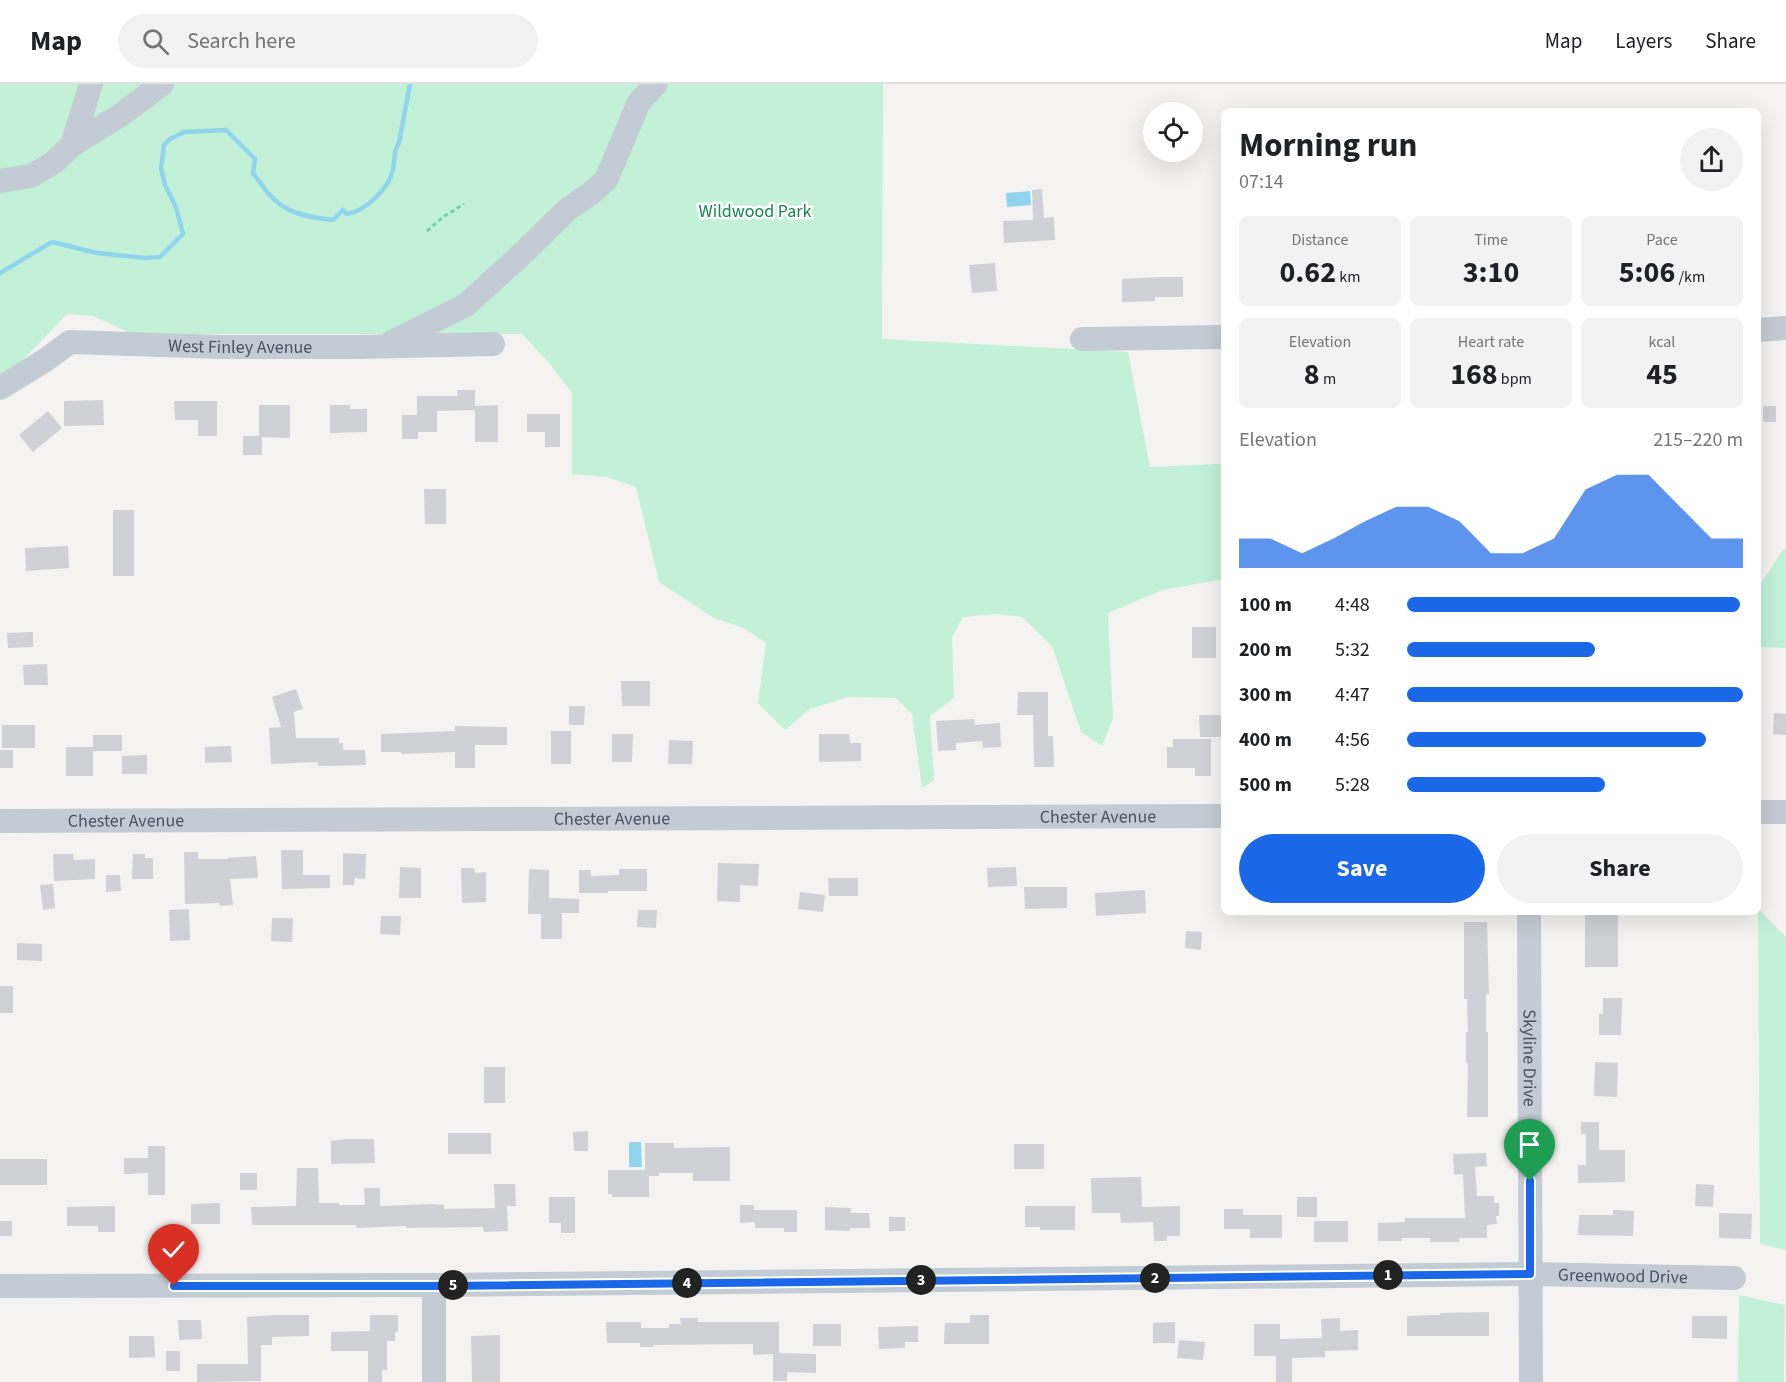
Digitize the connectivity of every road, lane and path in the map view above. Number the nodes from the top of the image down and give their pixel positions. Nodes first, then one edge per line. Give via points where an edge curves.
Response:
1 (91, 84) edge
2 (162, 84) edge
3 (656, 84) edge
4 (72, 145) junction
5 (0, 181) edge
6 (464, 204) dead end
7 (427, 231) dead end
8 (1786, 328) edge
9 (1761, 330) edge
10 (1221, 337) edge
11 (1082, 339) dead end
12 (493, 345) dead end
13 (385, 346) junction
14 (0, 388) edge
15 (1761, 812) edge
16 (1786, 812) edge
17 (1221, 816) edge
18 (0, 821) edge
19 (1529, 915) edge
20 (1530, 1274) junction
21 (1734, 1278) dead end
22 (0, 1286) edge
23 (434, 1286) junction
24 (434, 1382) edge
25 (1531, 1382) edge

1 - 4 street
2 - 4 street
3 - 13 street via 639,102 606,180 569,208 466,305
4 - 5 street via 31,176
6 - 7 path
8 - 9 street
10 - 11 street
12 - 13 street, West Finley Avenue
13 - 14 street, West Finley Avenue via 70,342
15 - 16 street
17 - 18 street, Chester Avenue
19 - 20 street, Skyline Drive
20 - 21 street, Greenwood Drive
20 - 23 street, Greenwood Drive
20 - 25 street, Skyline Drive
22 - 23 street, Greenwood Drive
23 - 24 street

